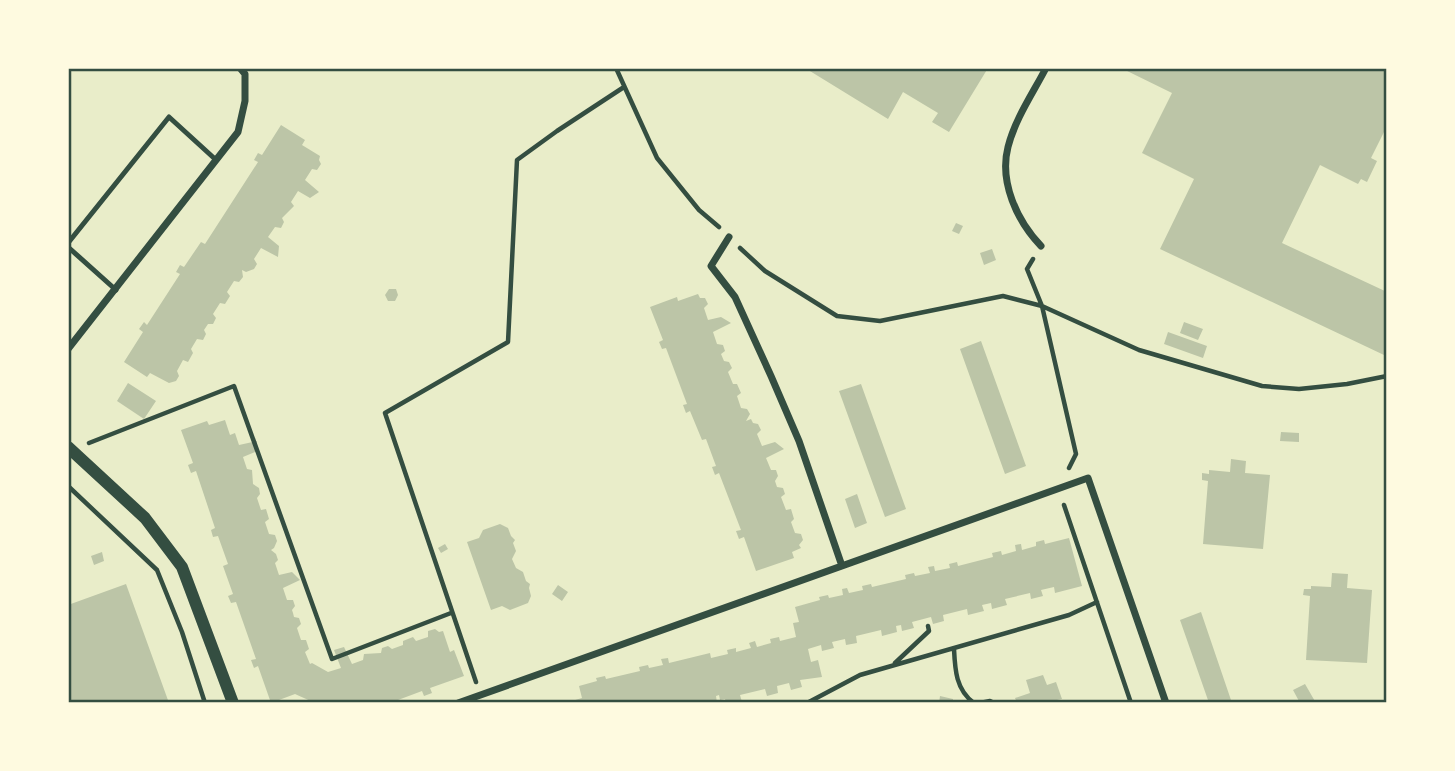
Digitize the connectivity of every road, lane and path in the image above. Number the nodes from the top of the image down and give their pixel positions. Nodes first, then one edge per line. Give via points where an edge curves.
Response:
1 (240, 68) edge
2 (616, 68) edge
3 (1046, 68) edge
4 (624, 87) junction
5 (215, 159) junction
6 (729, 237) junction
7 (68, 245) edge
8 (1041, 246) joint
9 (116, 289) junction
10 (1042, 306) junction
11 (69, 345) edge
12 (1387, 376) edge
13 (70, 448) edge
14 (68, 485) edge
15 (842, 566) junction
16 (1097, 602) dead end
17 (451, 613) junction
18 (928, 626) dead end
19 (954, 649) junction
20 (892, 665) junction
21 (480, 695) junction
22 (205, 703) edge
23 (233, 703) edge
24 (458, 703) edge
25 (807, 703) edge
26 (974, 703) edge
27 (980, 703) edge
28 (995, 703) edge
29 (1166, 703) edge

1 - 5 street via 245,74 245,101 238,132
2 - 4 path
3 - 8 street via 1007,148 1006,174 1017,215
4 - 6 path via 657,158
4 - 17 path via 517,160 508,342 385,413
5 - 7 lane via 169,117
5 - 9 street
6 - 10 path via 765,271 837,316 880,321 1003,296
6 - 15 street via 711,266 735,297 771,376
7 - 9 lane
8 - 10 path via 1027,268
9 - 11 street
10 - 12 path via 1139,350 1262,386 1299,389
13 - 17 path via 234,386 332,659
13 - 23 street via 145,519 182,567
14 - 22 path via 157,570
15 - 21 street
15 - 29 street via 1088,478
16 - 19 path via 1069,615
17 - 21 path
18 - 20 path via 929,631
19 - 20 path
19 - 26 path via 956,676 965,696
20 - 25 path via 860,675
21 - 24 street
27 - 28 path

